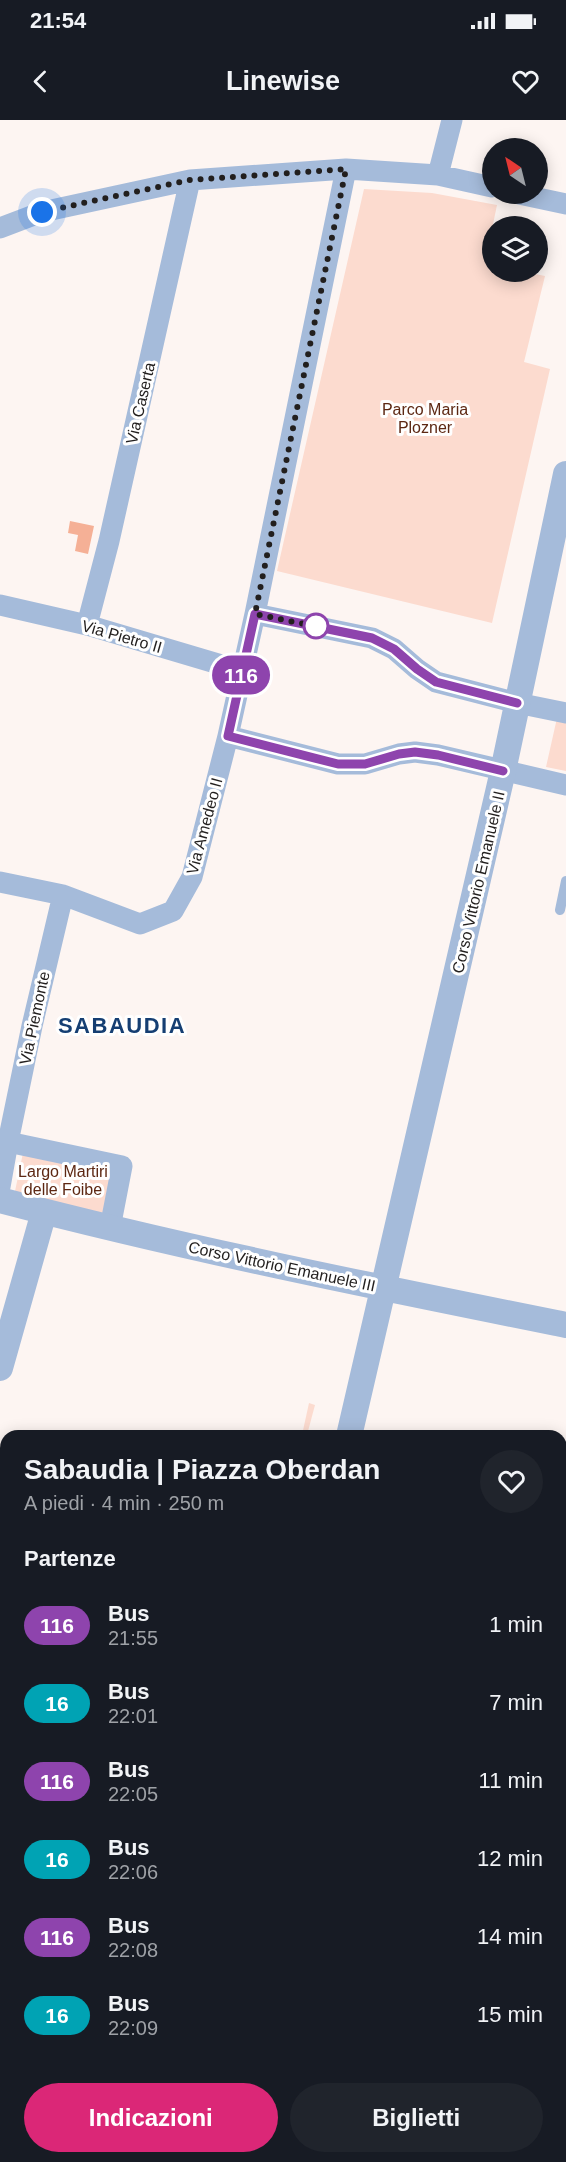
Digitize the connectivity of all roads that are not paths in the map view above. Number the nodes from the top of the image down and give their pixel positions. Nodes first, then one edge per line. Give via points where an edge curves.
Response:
1 (452, 120) edge
2 (346, 169) junction
3 (438, 175) junction
4 (190, 180) junction
5 (482, 185) edge
6 (548, 200) edge
7 (566, 204) edge
8 (0, 228) edge
9 (566, 474) edge
10 (0, 605) edge
11 (255, 614) junction
12 (87, 625) junction
13 (242, 670) junction
14 (517, 703) junction
15 (566, 713) edge
16 (228, 736) junction
17 (503, 771) junction
18 (566, 785) edge
19 (566, 881) edge
20 (0, 882) edge
21 (63, 895) junction
22 (560, 910) dead end
23 (8, 1142) junction
24 (0, 1187) edge
25 (0, 1200) edge
26 (44, 1212) junction
27 (110, 1228) junction
28 (383, 1288) junction
29 (566, 1325) edge
30 (0, 1366) edge
31 (350, 1430) edge

1 - 3 street
2 - 3 street
2 - 4 street
2 - 11 street
3 - 5 street
4 - 8 street via 42,212
4 - 12 street, Via Caserta
6 - 7 street
9 - 14 street, Corso Vittorio Emanuele II
10 - 12 street, Via Pietro II
11 - 13 street, Via Amedeo II
11 - 14 street via 372,638 394,649 436,682
12 - 13 street, Via Pietro II
13 - 16 street, Via Amedeo II
14 - 15 street
14 - 17 street, Corso Vittorio Emanuele II
16 - 17 street via 338,764 365,764 415,752
16 - 21 street, Via Amedeo II via 192,877 173,911 140,924
17 - 18 street
17 - 28 street, Corso Vittorio Emanuele II
19 - 22 lane
20 - 21 street, Via Amedeo II
21 - 23 street, Via Piemonte
23 - 24 street
23 - 27 street via 122,1166
25 - 26 street, Corso Vittorio Emanuele III
26 - 27 street, Corso Vittorio Emanuele III
26 - 30 street
27 - 28 street, Corso Vittorio Emanuele III
28 - 29 street, Corso Vittorio Emanuele III
28 - 31 street, Corso Vittorio Emanuele II

